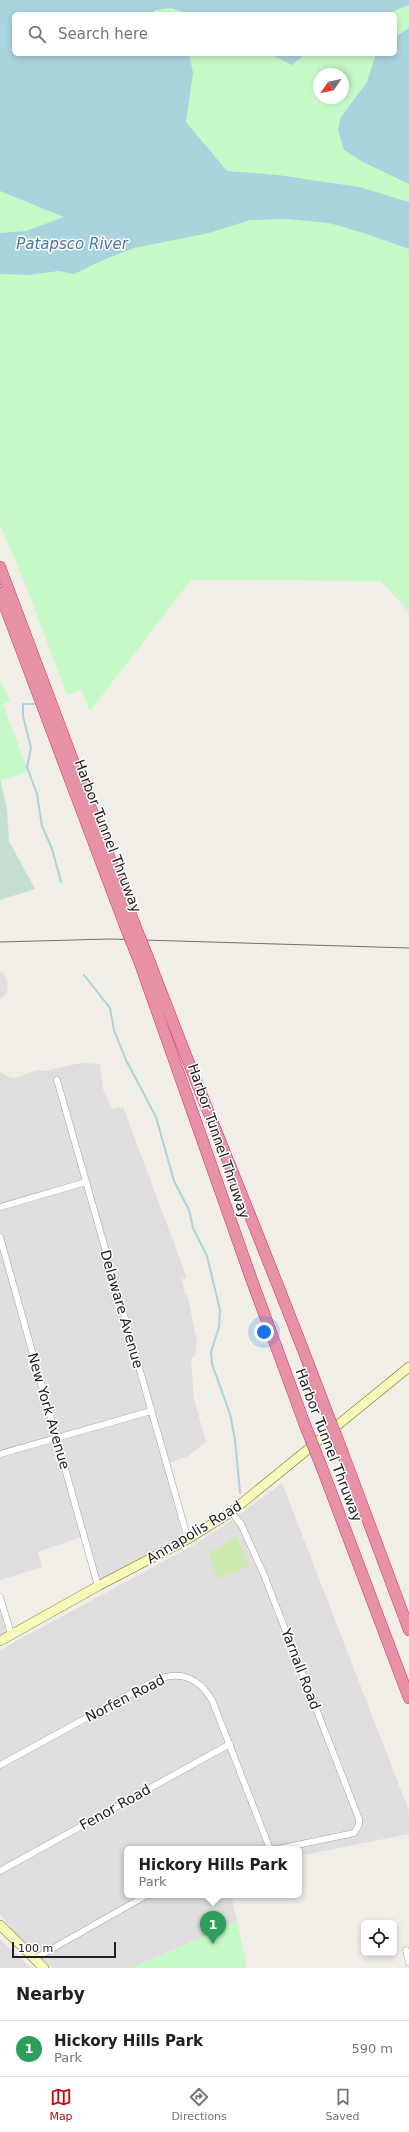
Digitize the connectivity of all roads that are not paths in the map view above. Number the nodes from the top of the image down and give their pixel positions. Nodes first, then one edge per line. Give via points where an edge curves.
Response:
1 (0, 567) edge
2 (0, 593) edge
3 (66, 756) junction
4 (145, 963) junction
5 (57, 1080) dead end
6 (86, 1182) junction
7 (0, 1207) edge
8 (0, 1237) edge
9 (409, 1367) edge
10 (151, 1411) junction
11 (56, 1438) junction
12 (0, 1454) edge
13 (231, 1512) junction
14 (188, 1539) junction
15 (98, 1586) junction
16 (0, 1597) edge
17 (409, 1630) edge
18 (11, 1634) junction
19 (0, 1641) edge
20 (409, 1698) edge
21 (230, 1744) junction
22 (0, 1765) edge
23 (269, 1846) edge
24 (293, 1846) edge
25 (0, 1871) edge
26 (142, 1898) edge
27 (0, 1925) edge
28 (406, 1950) dead end
29 (34, 1958) junction
30 (409, 1963) edge
31 (44, 1968) edge

1 - 3 highway, Harbor Tunnel Thruway
2 - 3 highway, Harbor Tunnel Thruway
3 - 4 highway, Harbor Tunnel Thruway, bridge
4 - 17 highway, Harbor Tunnel Thruway, bridge via 278,1284
4 - 20 highway, Harbor Tunnel Thruway, bridge via 250,1278
5 - 6 street, Delaware Avenue
6 - 7 street
6 - 10 street, Delaware Avenue
8 - 11 street, New York Avenue
9 - 13 main road, Annapolis Road
10 - 11 street
10 - 14 street, Delaware Avenue
11 - 12 street
11 - 15 street, New York Avenue
13 - 14 main road, Annapolis Road
13 - 24 street, Yarnall Road via 241,1524 267,1582 356,1809 359,1825 358,1830 348,1835
14 - 15 main road, Annapolis Road
15 - 18 main road, Annapolis Road
16 - 18 street
18 - 19 main road, Annapolis Road
21 - 22 street, Norfen Road via 207,1692 184,1675 173,1675 156,1680
21 - 23 street, Norfen Road
21 - 25 street, Fenor Road
26 - 29 street
27 - 29 main road
28 - 30 street
29 - 31 main road

